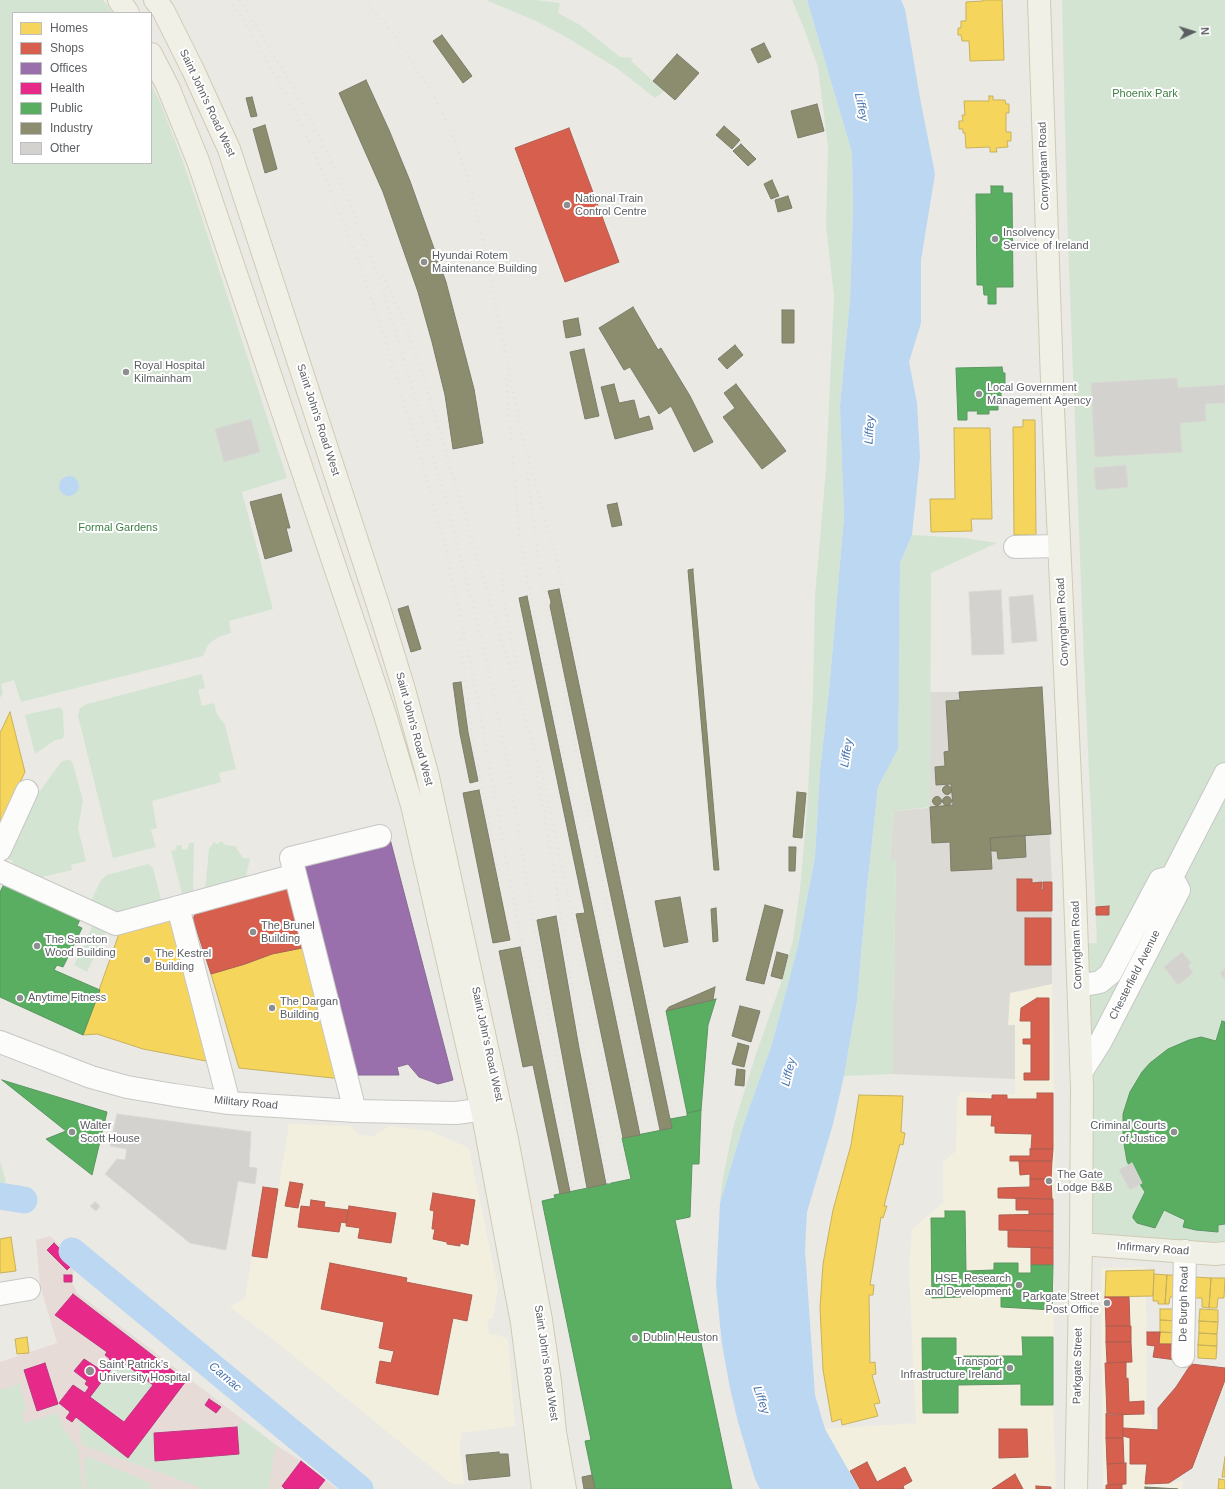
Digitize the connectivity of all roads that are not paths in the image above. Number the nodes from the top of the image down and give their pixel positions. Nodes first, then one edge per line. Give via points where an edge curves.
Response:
1 (119, 0) edge
2 (155, 0) edge
3 (1038, 0) edge
4 (127, 12) edge
5 (152, 56) edge
6 (1059, 546) junction
7 (1015, 547) dead end
8 (1225, 774) edge
9 (27, 791) dead end
10 (380, 836) dead end
11 (0, 850) edge
12 (0, 871) edge
13 (295, 874) junction
14 (1172, 877) junction
15 (178, 907) junction
16 (1079, 986) junction
17 (0, 1042) edge
18 (1082, 1071) junction
19 (228, 1103) junction
20 (491, 1108) junction
21 (355, 1111) junction
22 (1081, 1244) junction
23 (1185, 1251) junction
24 (1225, 1253) edge
25 (29, 1289) dead end
26 (0, 1294) edge
27 (1183, 1356) dead end
28 (543, 1489) edge
29 (565, 1489) edge
30 (1076, 1489) edge

1 - 4 main road
2 - 20 main road, Saint John's Road West via 193,70 229,149 403,686 428,777
3 - 6 main road, Conyngham Road
5 - 20 main road, Saint John's Road West via 168,87 198,161 385,715 412,805
6 - 7 street
6 - 16 main road, Conyngham Road
8 - 14 street
9 - 11 street
10 - 13 street via 291,858
12 - 15 street via 116,924
13 - 15 street
13 - 21 street
14 - 16 street, Chesterfield Avenue via 1160,880 1110,974 1100,982
14 - 18 street, Chesterfield Avenue via 1179,890 1101,1041
15 - 19 street
16 - 18 main road, Conyngham Road
17 - 19 street, Military Road via 99,1079 128,1087
18 - 22 main road, Conyngham Road
19 - 21 street, Military Road
20 - 21 street, Military Road via 456,1113
20 - 28 main road, Saint John's Road West
20 - 29 main road, Saint John's Road West via 541,1320
22 - 23 main road, Infirmary Road
22 - 30 main road, Parkgate Street
23 - 24 main road, Infirmary Road
23 - 27 street, De Burgh Road
25 - 26 street

